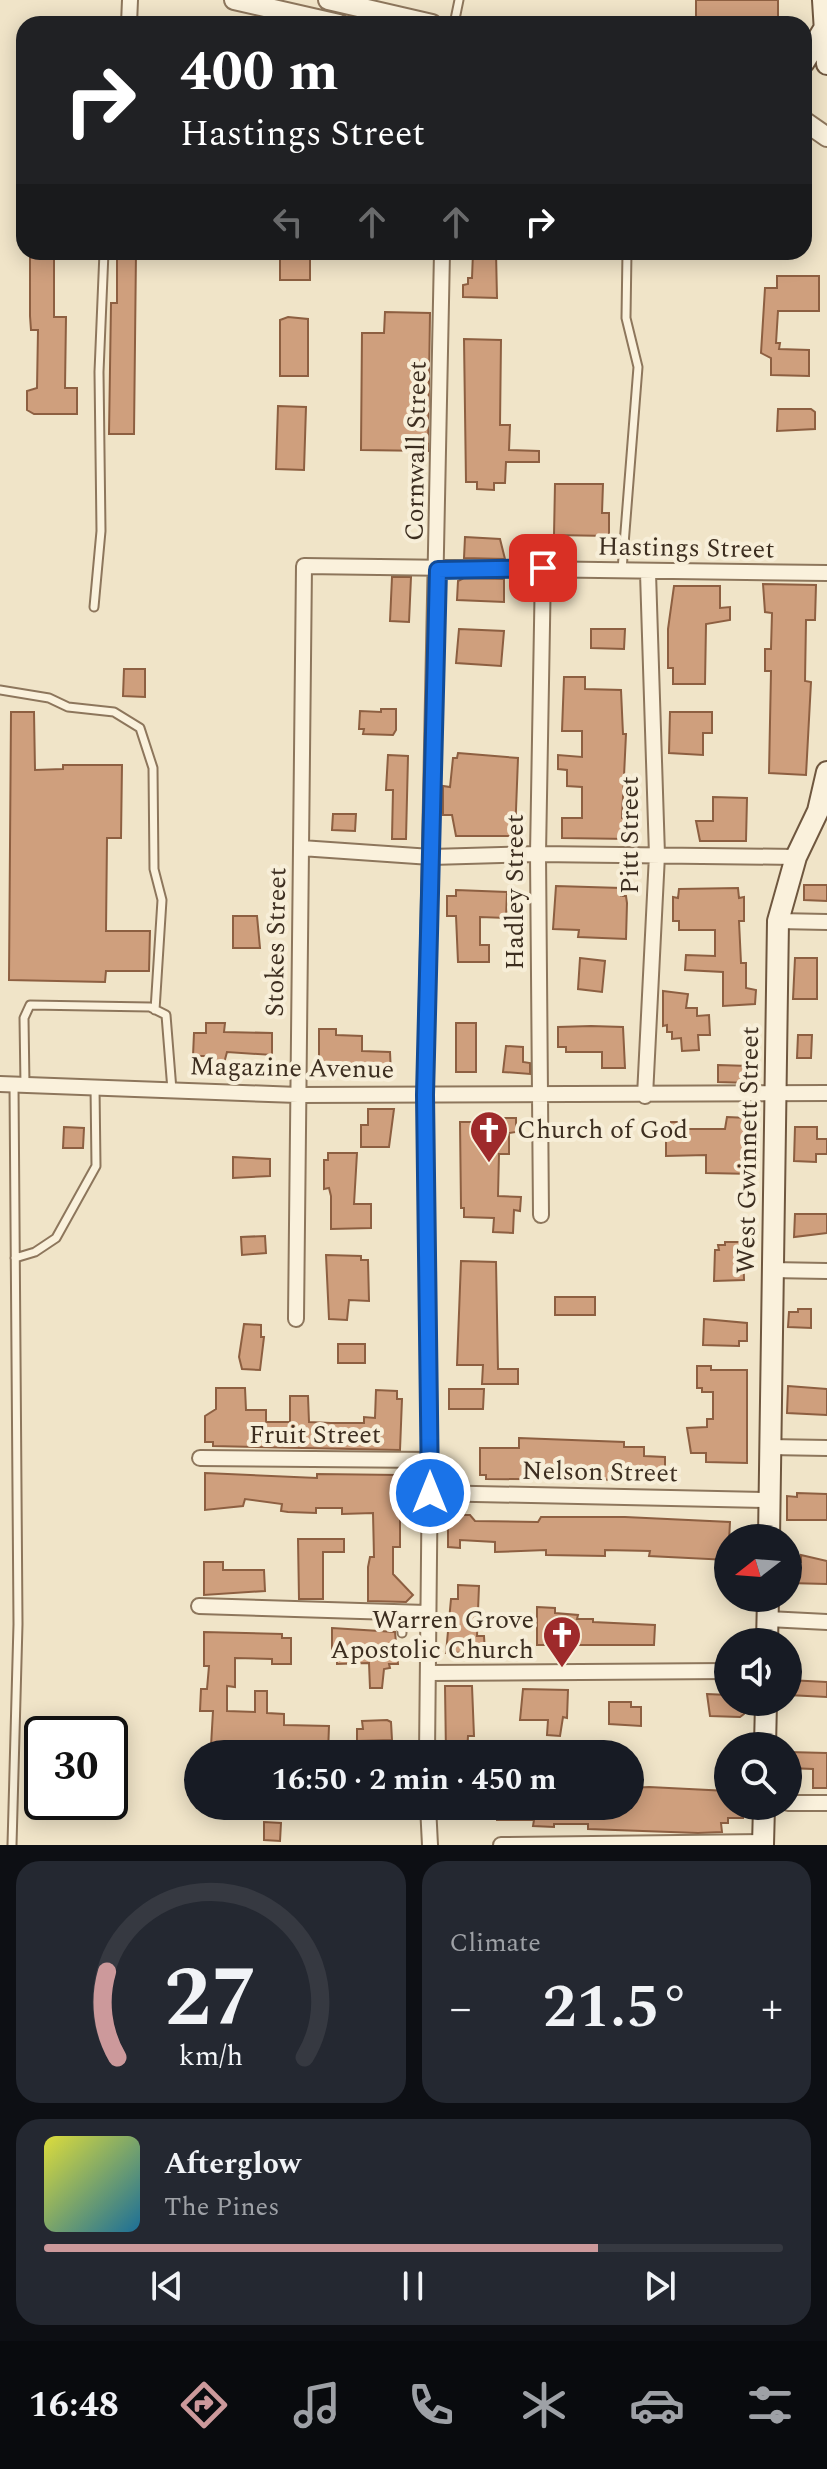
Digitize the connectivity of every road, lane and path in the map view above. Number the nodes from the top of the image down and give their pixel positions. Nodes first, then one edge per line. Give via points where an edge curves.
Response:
1 (234, 0) edge
2 (328, 0) edge
3 (823, 0) edge
4 (304, 16) edge
5 (397, 16) edge
6 (824, 29) junction
7 (812, 49) edge
8 (827, 64) edge
9 (104, 260) edge
10 (442, 260) edge
11 (627, 260) edge
12 (304, 566) joint
13 (543, 568) junction
14 (438, 570) junction
15 (622, 572) junction
16 (648, 573) junction
17 (827, 573) edge
18 (94, 607) dead end
19 (0, 690) edge
20 (827, 772) edge
21 (823, 811) edge
22 (301, 848) junction
23 (538, 854) junction
24 (657, 855) junction
25 (431, 857) junction
26 (796, 857) junction
27 (778, 921) junction
28 (827, 922) edge
29 (155, 1010) junction
30 (13, 1084) edge
31 (95, 1087) junction
32 (172, 1090) junction
33 (776, 1092) junction
34 (827, 1093) edge
35 (298, 1095) junction
36 (425, 1095) junction
37 (540, 1096) junction
38 (645, 1096) junction
39 (541, 1215) dead end
40 (15, 1258) junction
41 (771, 1270) junction
42 (827, 1271) edge
43 (296, 1319) dead end
44 (769, 1447) junction
45 (827, 1448) edge
46 (200, 1458) dead end
47 (430, 1460) junction
48 (430, 1493) junction
49 (769, 1500) junction
50 (769, 1524) edge
51 (199, 1606) dead end
52 (401, 1612) junction
53 (768, 1612) edge
54 (426, 1613) junction
55 (768, 1619) junction
56 (827, 1622) edge
57 (768, 1628) edge
58 (402, 1633) dead end
59 (714, 1671) edge
60 (429, 1673) junction
61 (427, 1740) edge
62 (802, 1803) edge
63 (827, 1803) edge
64 (429, 1820) edge
65 (764, 1820) edge
66 (763, 1843) edge
67 (12, 1845) edge
68 (430, 1845) edge
69 (501, 1845) edge

1 - 4 street
2 - 5 street
3 - 6 main road
6 - 7 main road
6 - 8 main road
9 - 18 lane via 101,531
10 - 14 street, Cornwall Street
11 - 15 lane via 626,318 638,367
12 - 14 street, Hastings Street
12 - 22 street, Stokes Street
13 - 14 street, Hastings Street
13 - 15 street, Hastings Street
13 - 23 street, Hadley Street
14 - 25 street, Cornwall Street
15 - 16 street, Hastings Street
16 - 17 street, Hastings Street
16 - 24 street, Pitt Street
19 - 29 lane via 114,712 140,728 153,768 154,869 162,900
20 - 21 main road, West Gwinnett Street
21 - 26 main road, West Gwinnett Street
22 - 25 street
22 - 35 street, Stokes Street
23 - 24 street
23 - 25 street
23 - 37 street, Hadley Street
24 - 26 street
24 - 38 street, Pitt Street
25 - 36 street, Cornwall Street
26 - 27 main road, West Gwinnett Street
27 - 28 street
27 - 33 main road, West Gwinnett Street
29 - 30 lane via 30,1005
29 - 32 lane via 166,1015
30 - 31 street, Magazine Avenue
30 - 40 lane
31 - 32 street, Magazine Avenue
31 - 40 lane via 96,1166 56,1238
32 - 35 street, Magazine Avenue
33 - 34 street, Magazine Avenue
33 - 38 street, Magazine Avenue
33 - 41 main road, West Gwinnett Street
35 - 36 street, Magazine Avenue
35 - 43 street, Stokes Street
36 - 37 street, Magazine Avenue
36 - 47 street, Cornwall Street
37 - 38 street, Magazine Avenue
37 - 39 street, Hadley Street
40 - 67 lane via 18,1624
41 - 42 street
41 - 44 main road, West Gwinnett Street
44 - 45 street
44 - 49 main road, West Gwinnett Street
46 - 47 street, Fruit Street
47 - 48 street, Cornwall Street
48 - 49 street, Nelson Street
48 - 54 street, Cornwall Street
49 - 50 main road, West Gwinnett Street
51 - 52 street
52 - 54 street
52 - 58 lane
53 - 55 main road
54 - 60 street, Cornwall Street
55 - 56 street
55 - 57 main road
59 - 60 street
60 - 61 street, Cornwall Street
62 - 63 street
64 - 68 street
65 - 66 main road
66 - 69 street

